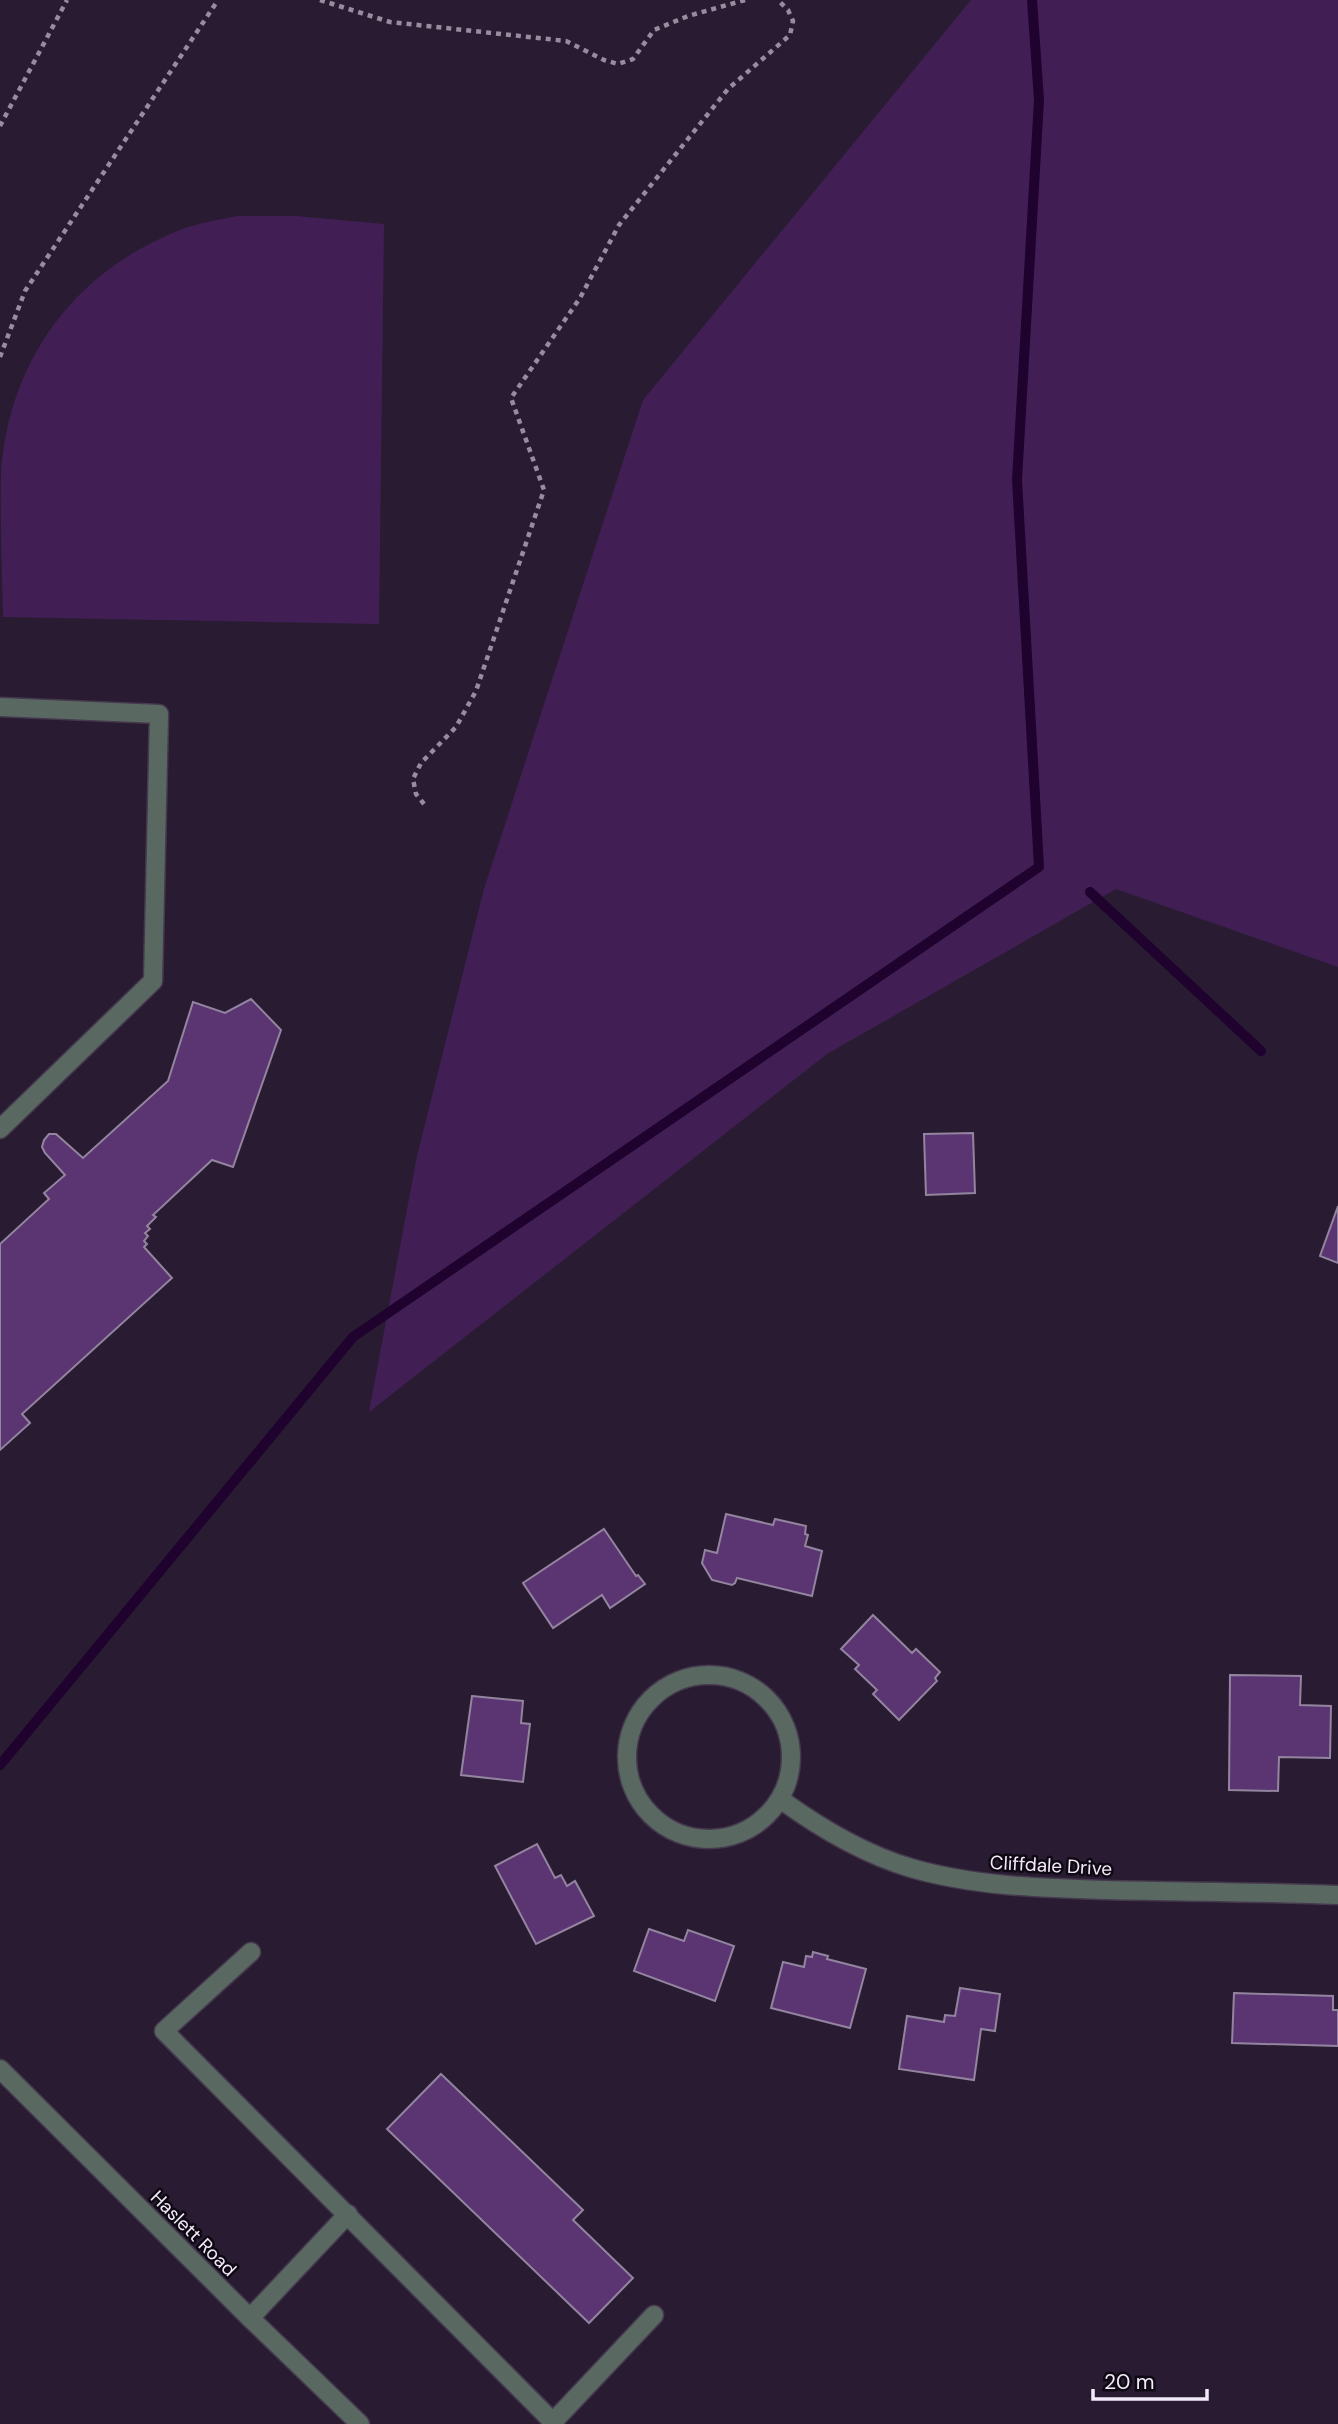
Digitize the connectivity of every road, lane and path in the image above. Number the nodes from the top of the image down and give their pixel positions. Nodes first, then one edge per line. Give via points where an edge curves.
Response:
1 (67, 0) edge
2 (218, 0) edge
3 (320, 0) edge
4 (746, 0) edge
5 (778, 0) edge
6 (0, 126) edge
7 (0, 357) edge
8 (0, 707) edge
9 (424, 804) dead end
10 (0, 1129) edge
11 (780, 1799) junction
12 (1338, 1895) edge
13 (251, 1952) dead end
14 (0, 2069) edge
15 (348, 2214) junction
16 (654, 2315) dead end
17 (250, 2318) junction
18 (554, 2423) edge
19 (360, 2424) edge

1 - 6 path
2 - 7 path via 25,292
3 - 4 path via 390,22 566,41 618,64 632,59 654,30
5 - 9 path via 793,21 790,35 728,89 619,225 580,298 511,398 544,490 476,691 456,727 421,763 413,779
8 - 10 street via 159,714 153,981
11 - 11 street via 750,1829 730,1837 687,1837 667,1828 644,1807 629,1779 626,1757 638,1716 651,1699 688,1678 731,1678 751,1687 781,1717 789,1737 789,1779
11 - 12 street, Cliffdale Drive via 852,1844 910,1868 976,1881 1055,1888
13 - 15 street via 164,2031
14 - 17 street, Haslett Road
15 - 17 street
15 - 18 street
16 - 18 street
17 - 19 street, Haslett Road

